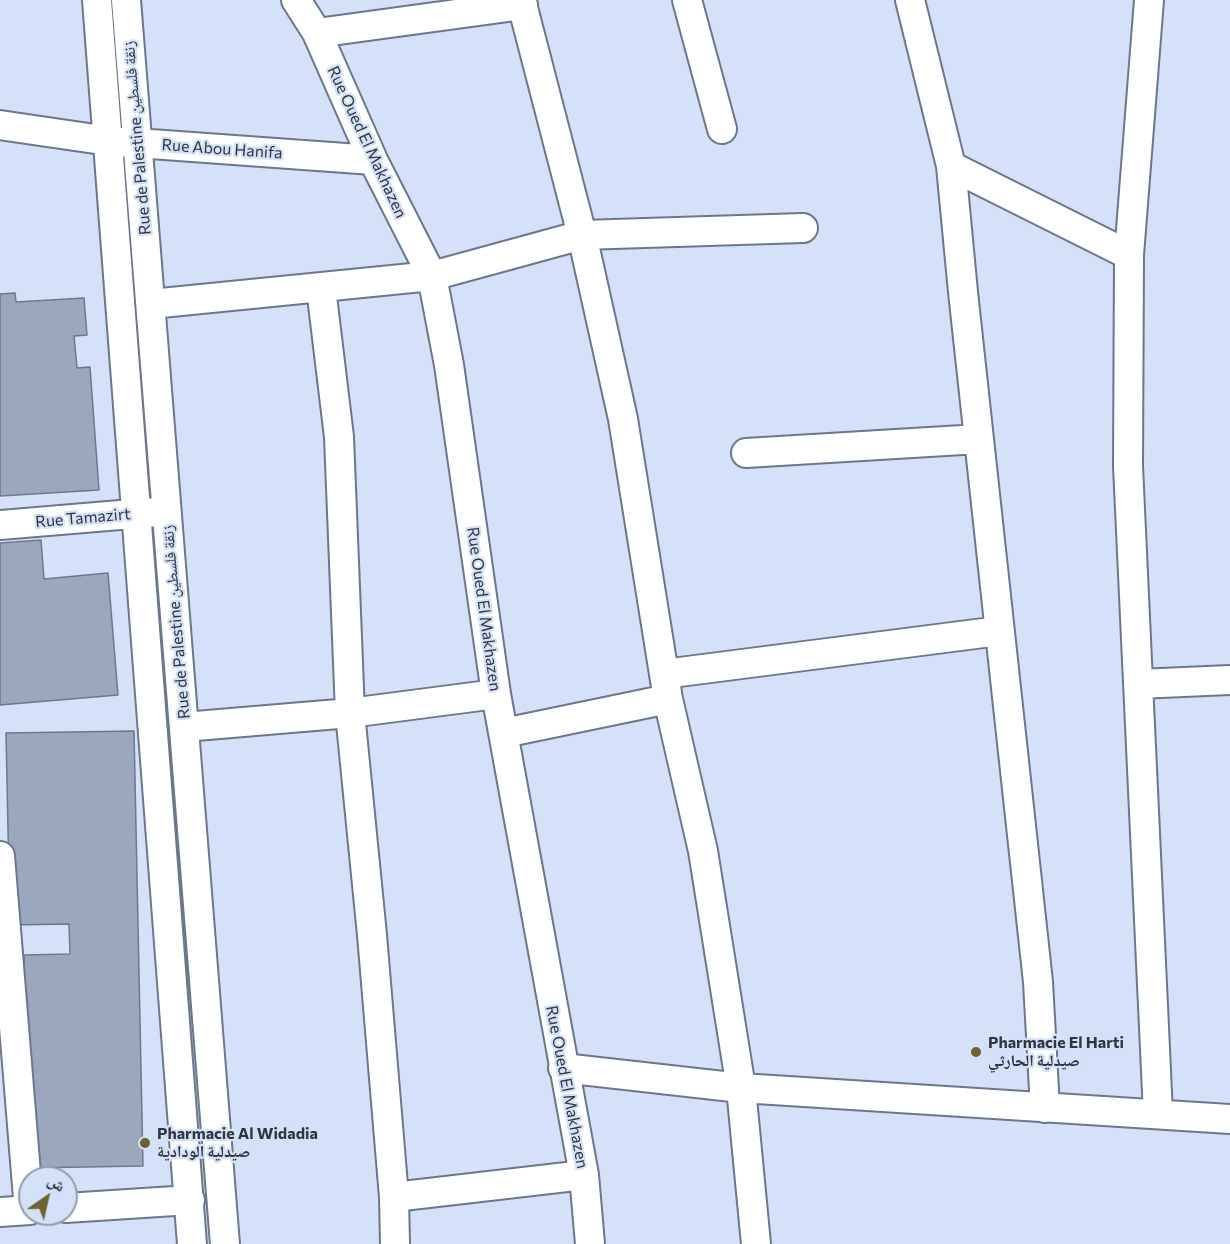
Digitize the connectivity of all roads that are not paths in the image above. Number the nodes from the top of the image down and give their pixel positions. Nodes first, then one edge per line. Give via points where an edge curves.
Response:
1 (98, 0) edge
2 (126, 0) edge
3 (296, 0) edge
4 (687, 0) edge
5 (910, 0) edge
6 (1149, 0) edge
7 (522, 3) edge
8 (317, 33) junction
9 (0, 125) edge
10 (722, 129) dead end
11 (109, 141) junction
12 (138, 143) junction
13 (373, 160) junction
14 (951, 166) junction
15 (803, 228) dead end
16 (582, 235) junction
17 (1129, 255) junction
18 (432, 276) junction
19 (321, 288) junction
20 (151, 304) junction
21 (979, 439) junction
22 (746, 453) dead end
23 (167, 511) junction
24 (137, 514) junction
25 (0, 525) edge
26 (999, 631) junction
27 (1230, 680) edge
28 (1138, 684) junction
29 (666, 687) junction
30 (496, 694) junction
31 (350, 713) junction
32 (184, 727) junction
33 (504, 733) junction
34 (0, 856) edge
35 (4, 945) edge
36 (563, 1068) junction
37 (741, 1088) junction
38 (1045, 1108) junction
39 (1158, 1114) junction
40 (1230, 1119) edge
41 (26, 1166) edge
42 (584, 1176) junction
43 (394, 1197) junction
44 (190, 1200) junction
45 (78, 1207) edge
46 (18, 1211) edge
47 (0, 1212) edge
48 (192, 1244) edge
49 (225, 1244) edge
50 (395, 1244) edge
51 (590, 1244) edge
52 (756, 1244) edge

1 - 11 street, Rue de Palestine زنقة فلسطين
2 - 12 street, Rue de Palestine زنقة فلسطين
3 - 8 street, Rue Oued El Makhazen
4 - 10 street
5 - 14 street
6 - 17 street
7 - 8 street
7 - 16 street
8 - 13 street, Rue Oued El Makhazen
9 - 11 street, Rue Abou Hanifa
11 - 12 street, Rue Abou Hanifa
11 - 24 street, Rue de Palestine زنقة فلسطين
12 - 13 street, Rue Abou Hanifa
12 - 20 street, Rue de Palestine زنقة فلسطين
13 - 18 street, Rue Oued El Makhazen
14 - 17 street
14 - 21 street
15 - 16 street
16 - 18 street
16 - 29 street via 623,418
17 - 28 street via 1128,466
18 - 19 street
18 - 30 street, Rue Oued El Makhazen via 449,365
19 - 20 street
19 - 31 street via 339,437
20 - 23 street, Rue de Palestine زنقة فلسطين
21 - 22 street
21 - 26 street
23 - 24 street, Rue Tamazirt
23 - 32 street, Rue de Palestine زنقة فلسطين
24 - 25 street, Rue Tamazirt
24 - 44 street, Rue de Palestine زنقة فلسطين
26 - 29 street
26 - 38 street via 1038,982
27 - 28 street
28 - 39 street
29 - 33 street
29 - 37 street via 704,851
30 - 31 street
30 - 33 street, Rue Oued El Makhazen
31 - 32 street
31 - 43 street
32 - 49 street, Rue de Palestine زنقة فلسطين
33 - 36 street, Rue Oued El Makhazen
34 - 35 street
35 - 41 street
36 - 37 street
36 - 42 street, Rue Oued El Makhazen
37 - 38 street
37 - 52 street
38 - 39 street
39 - 40 street
42 - 43 street
42 - 51 street, Rue Oued El Makhazen
43 - 50 street
44 - 45 street
44 - 48 street, Rue de Palestine زنقة فلسطين
46 - 47 street

